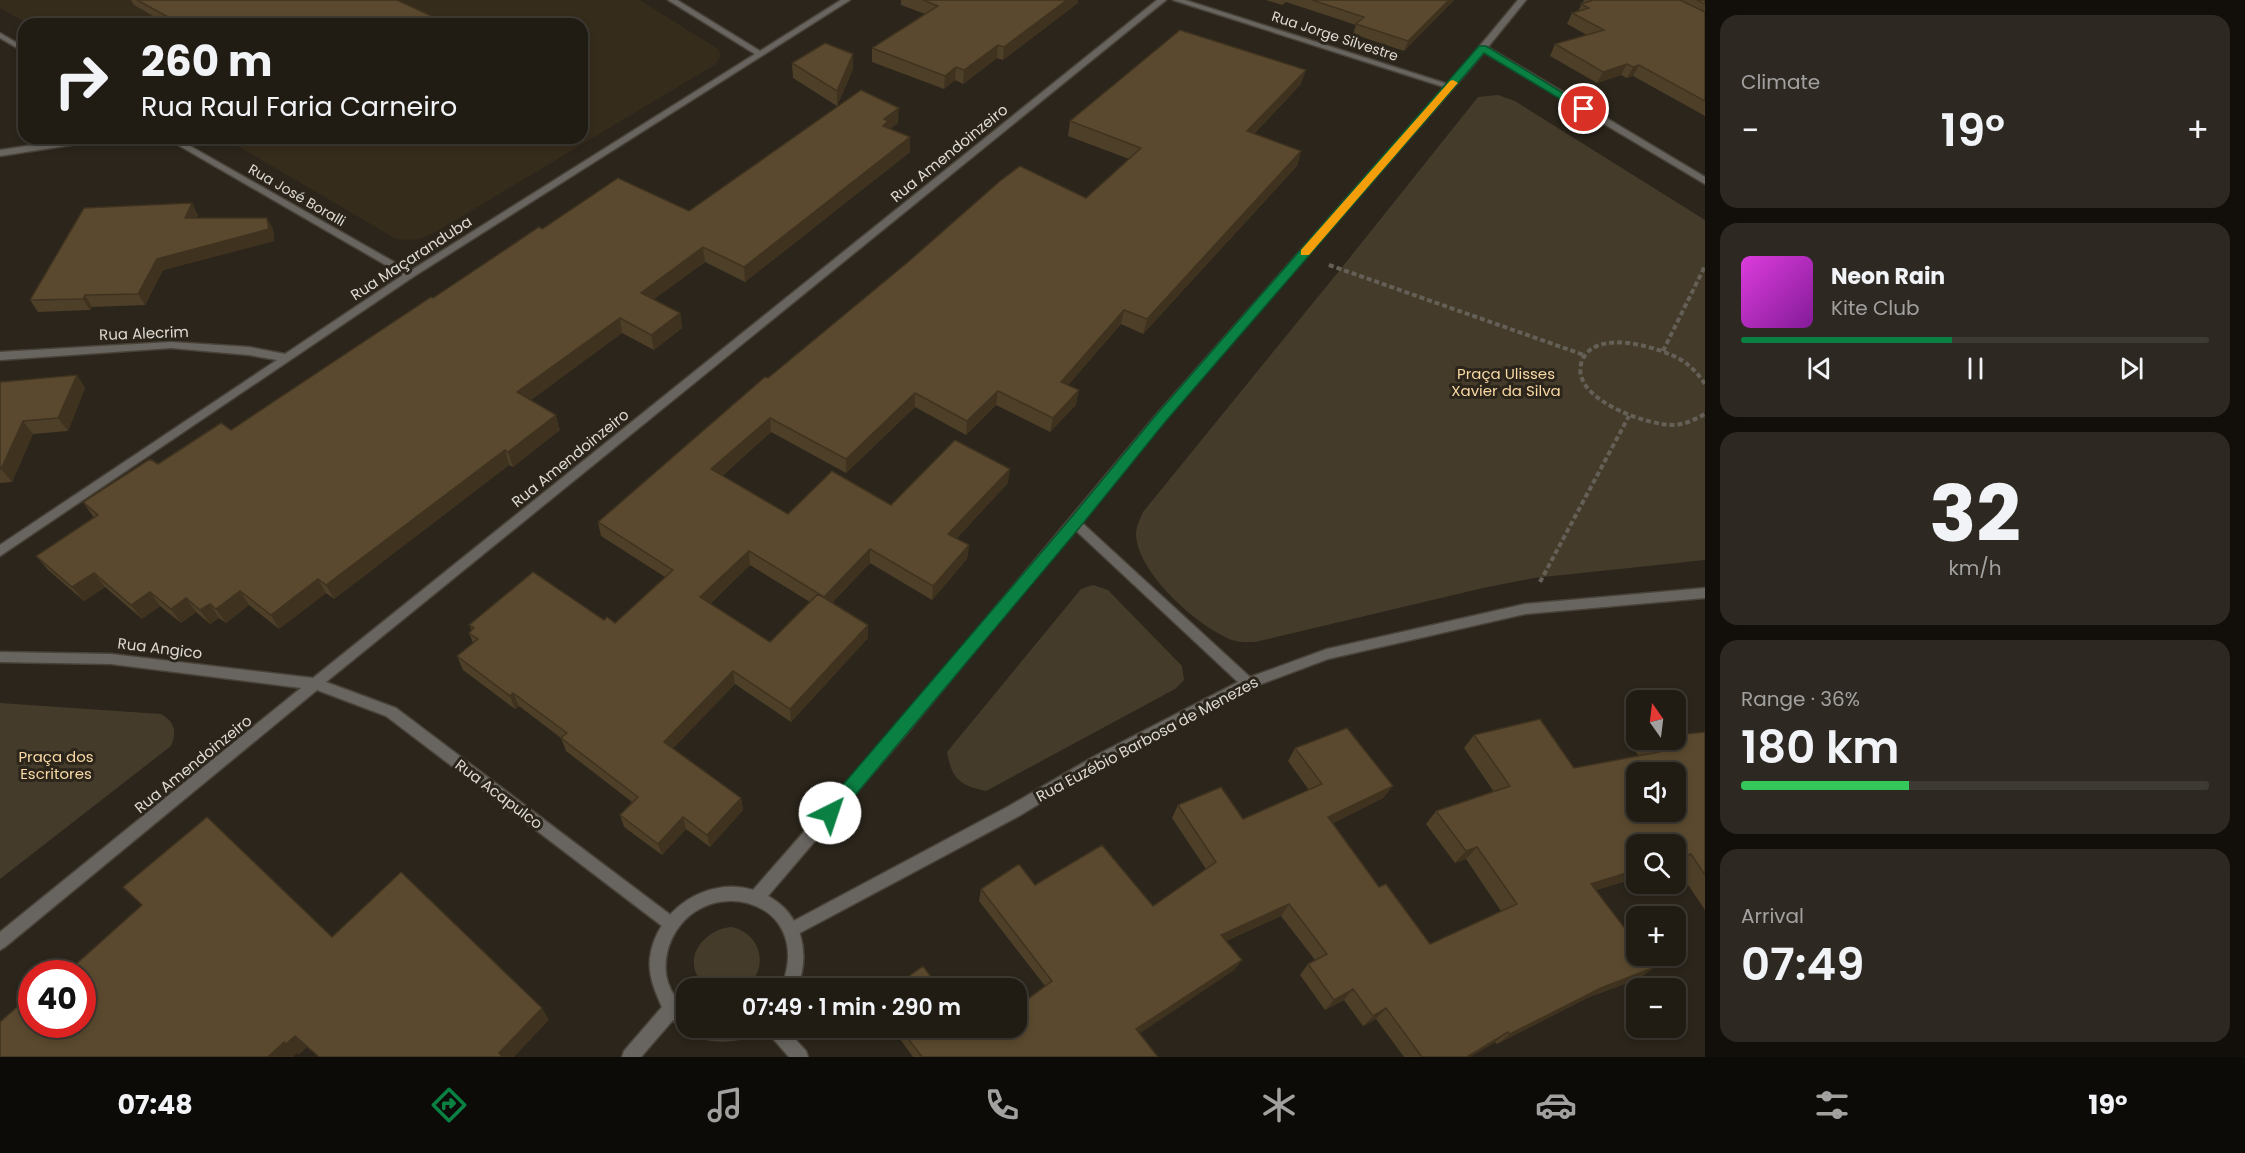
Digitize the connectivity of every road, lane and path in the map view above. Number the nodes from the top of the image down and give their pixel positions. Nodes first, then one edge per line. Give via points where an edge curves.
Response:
1 (672, 0) edge
2 (846, 0) edge
3 (1162, 0) edge
4 (1178, 0) edge
5 (1522, 0) edge
6 (0, 35) edge
7 (18, 46) edge
8 (1483, 48) junction
9 (760, 54) junction
10 (1450, 86) junction
11 (58, 144) edge
12 (181, 144) edge
13 (0, 153) edge
14 (1705, 181) edge
15 (1302, 256) junction
16 (1705, 266) edge
17 (410, 275) junction
18 (1663, 351) junction
19 (1584, 355) junction
20 (0, 356) edge
21 (288, 358) junction
22 (1705, 384) edge
23 (1705, 414) edge
24 (1629, 416) junction
25 (1075, 523) junction
26 (0, 551) edge
27 (1705, 592) edge
28 (1525, 609) junction
29 (0, 657) edge
30 (1248, 683) junction
31 (315, 684) junction
32 (757, 897) junction
33 (671, 924) junction
34 (792, 930) junction
35 (0, 942) edge
36 (794, 978) edge
37 (671, 1009) junction
38 (676, 1013) edge
39 (784, 1038) edge
40 (630, 1057) edge
41 (800, 1057) edge

1 - 9 street
2 - 9 street, Rua Maçaranduba
3 - 31 street, Rua Amendoinzeiro
4 - 10 street, Rua Jorge Silvestre
5 - 8 street
6 - 7 street
8 - 10 street
8 - 14 street
9 - 17 street, Rua Maçaranduba
10 - 15 street
11 - 13 street
12 - 17 street, Rua José Boralli
15 - 19 path
15 - 25 street via 1160,418
16 - 18 path
17 - 21 street, Rua Maçaranduba
18 - 19 path via 1624,342 1600,345
18 - 22 path via 1683,361
19 - 24 path via 1580,366 1583,380 1609,406
20 - 21 street, Rua Alecrim via 171,345
21 - 26 street, Rua Maçaranduba
23 - 24 path via 1675,425
24 - 28 path
25 - 30 street
25 - 32 street
27 - 28 street, Rua Euzébio Barbosa de Menezes
28 - 30 street, Rua Euzébio Barbosa de Menezes via 1327,654
29 - 31 street, Rua Angico via 111,659
30 - 34 street, Rua Euzébio Barbosa de Menezes
31 - 33 street, Rua Acapulco via 391,712
31 - 35 street, Rua Amendoinzeiro
32 - 33 street via 734,893 711,896 689,907
32 - 34 street via 783,916
33 - 37 street via 660,944 656,966 659,989
34 - 36 street via 797,952
37 - 38 street
37 - 40 street
39 - 41 street

